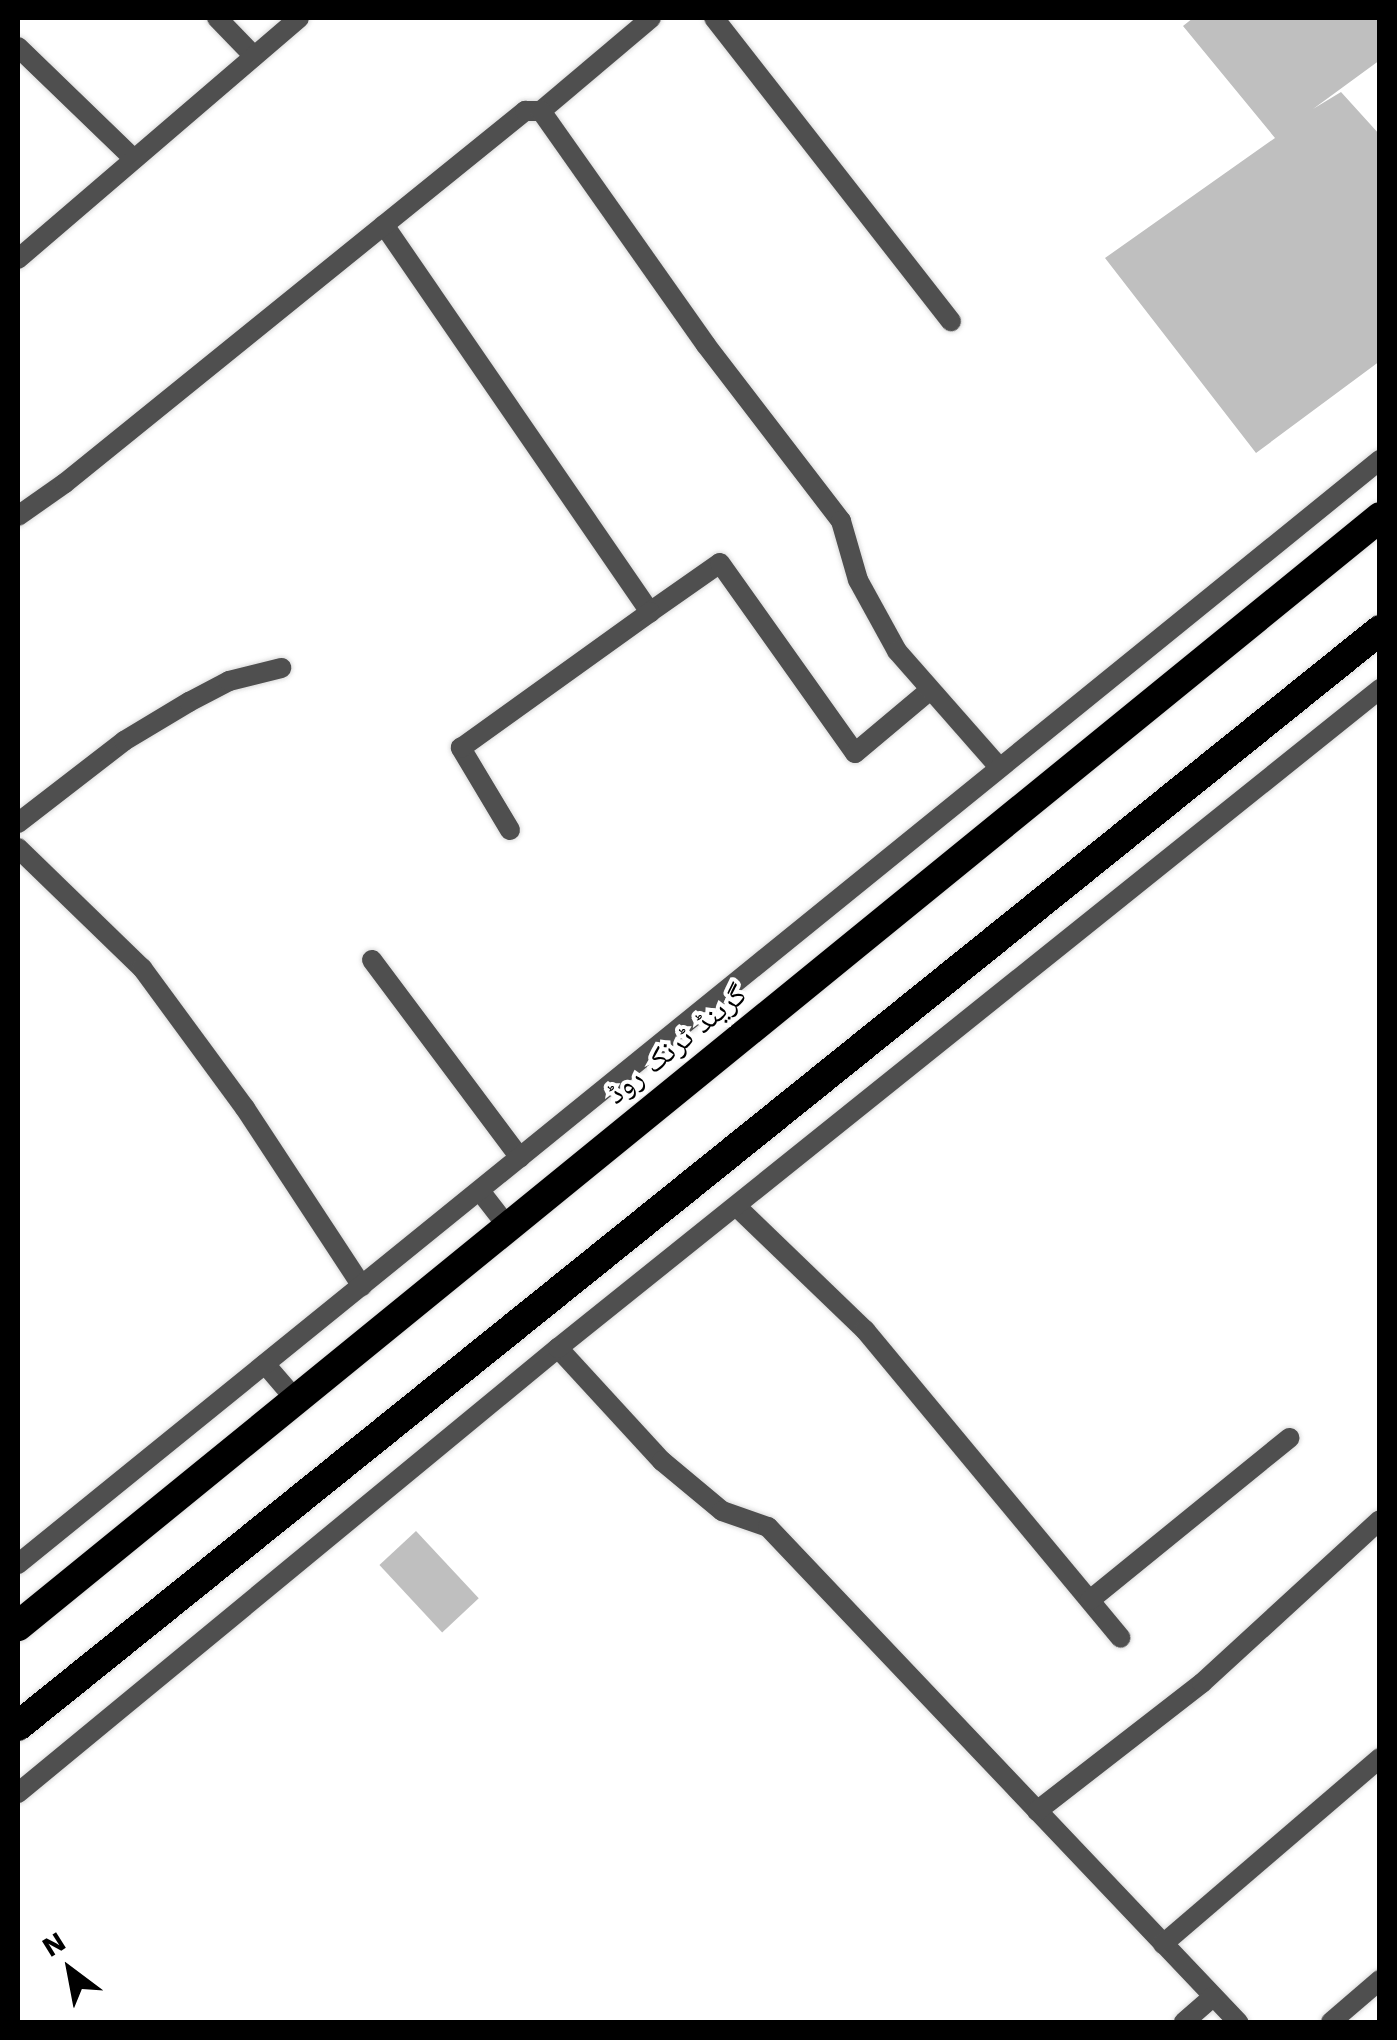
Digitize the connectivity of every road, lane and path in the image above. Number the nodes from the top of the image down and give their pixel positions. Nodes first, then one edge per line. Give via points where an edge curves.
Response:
1 (216, 18) edge
2 (299, 18) edge
3 (651, 18) edge
4 (714, 18) edge
5 (18, 47) edge
6 (254, 56) junction
7 (542, 111) junction
8 (134, 159) junction
9 (384, 225) junction
10 (18, 259) edge
11 (952, 321) dead end
12 (1380, 460) edge
13 (18, 516) edge
14 (1380, 517) edge
15 (650, 612) junction
16 (1380, 630) edge
17 (281, 668) dead end
18 (1380, 689) edge
19 (930, 690) junction
20 (999, 767) junction
21 (18, 823) edge
22 (510, 830) dead end
23 (18, 848) edge
24 (372, 960) dead end
25 (520, 1158) junction
26 (480, 1191) junction
27 (737, 1207) junction
28 (508, 1226) junction
29 (362, 1286) junction
30 (558, 1348) junction
31 (265, 1364) junction
32 (296, 1400) junction
33 (1289, 1438) dead end
34 (1380, 1520) edge
35 (18, 1564) edge
36 (1090, 1600) junction
37 (18, 1626) edge
38 (1122, 1638) dead end
39 (18, 1726) edge
40 (1380, 1758) edge
41 (18, 1793) edge
42 (1036, 1811) junction
43 (1162, 1944) junction
44 (1380, 1980) edge
45 (1214, 1997) junction
46 (1184, 2022) edge
47 (1238, 2022) edge
48 (1331, 2022) edge

1 - 6 street
2 - 6 street
3 - 7 street
4 - 11 street
5 - 8 street
6 - 8 street
7 - 9 street via 525,111
7 - 19 street via 706,344 815,482 841,521 858,580 896,651
8 - 10 street
9 - 13 street
9 - 15 street
12 - 20 street
14 - 28 highway, گرینڈ ٹرنک روڈ
15 - 19 street via 720,563 855,754
15 - 22 street via 461,748
16 - 39 highway
17 - 21 street via 228,682 189,702 124,741
18 - 27 street
19 - 20 street
20 - 25 street
23 - 29 street via 142,968
24 - 25 street
25 - 26 street
26 - 28 street
26 - 29 street
27 - 30 street
27 - 36 street via 865,1330
28 - 32 highway, گرینڈ ٹرنک روڈ
29 - 31 street
30 - 41 street
30 - 42 street via 662,1461 722,1511 768,1527
31 - 32 street
31 - 35 street
32 - 37 highway, گرینڈ ٹرنک روڈ
33 - 36 street
34 - 42 street via 1202,1682
36 - 38 street
40 - 43 street
42 - 43 street
43 - 45 street
44 - 48 street
45 - 46 street
45 - 47 street

